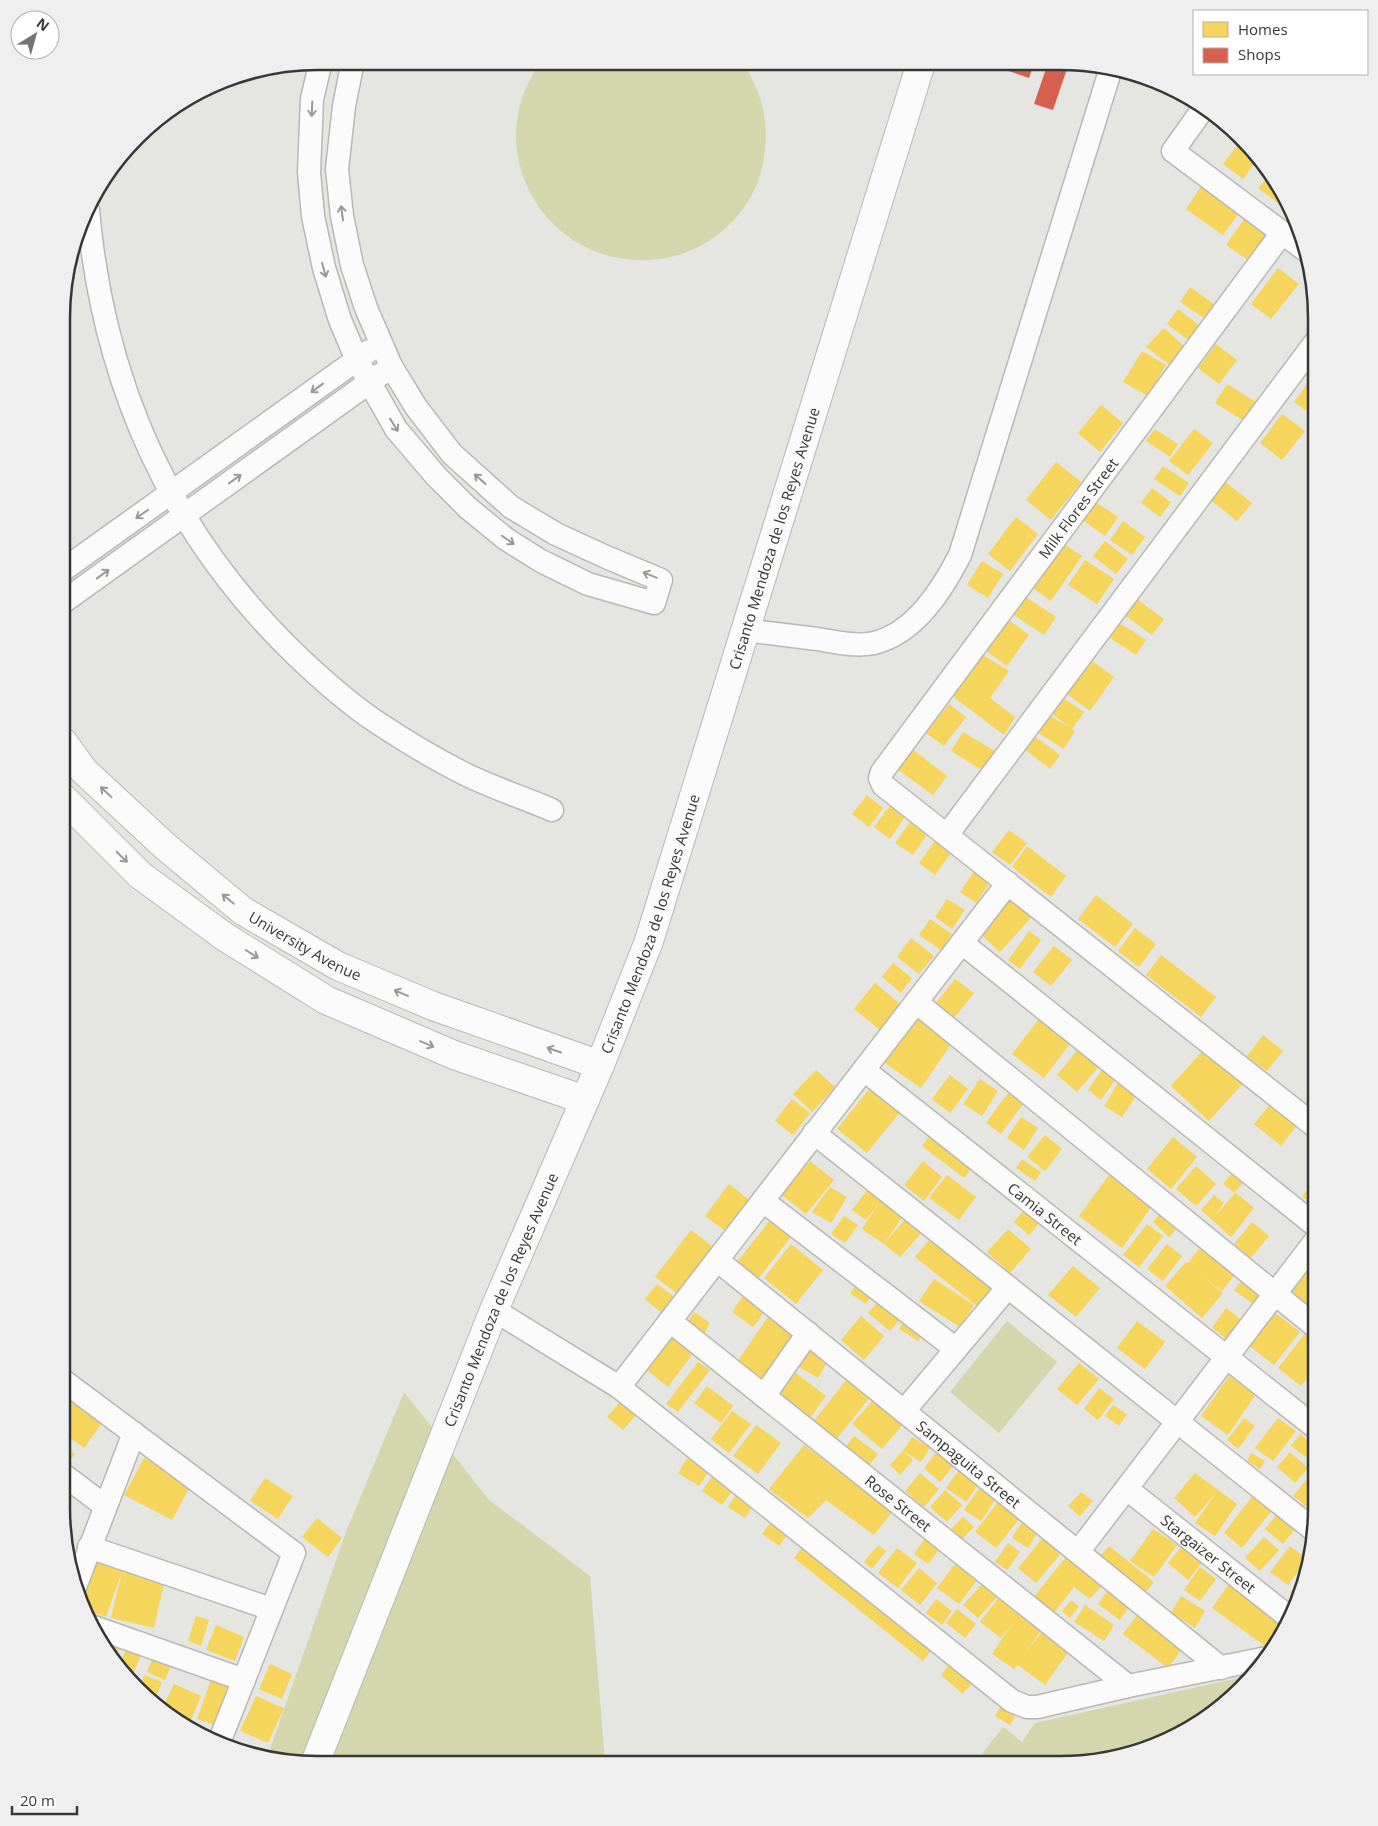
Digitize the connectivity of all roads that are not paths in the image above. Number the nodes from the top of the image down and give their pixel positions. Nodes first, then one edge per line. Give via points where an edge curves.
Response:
1 (319, 70) edge
2 (351, 70) edge
3 (919, 70) edge
4 (1109, 75) edge
5 (1200, 113) edge
6 (89, 222) edge
7 (1282, 233) junction
8 (1297, 244) edge
9 (381, 343) junction
10 (1308, 352) edge
11 (357, 360) junction
12 (392, 366) junction
13 (369, 383) junction
14 (171, 493) junction
15 (184, 516) junction
16 (70, 565) edge
17 (70, 597) edge
18 (744, 630) junction
19 (70, 752) edge
20 (70, 806) edge
21 (552, 810) dead end
22 (947, 835) junction
23 (1008, 883) junction
24 (962, 943) junction
25 (916, 1002) junction
26 (600, 1065) junction
27 (864, 1070) junction
28 (585, 1100) junction
29 (1308, 1121) edge
30 (814, 1134) junction
31 (763, 1200) junction
32 (1308, 1220) edge
33 (1308, 1251) edge
34 (717, 1260) junction
35 (1008, 1287) junction
36 (1275, 1294) junction
37 (494, 1310) junction
38 (1308, 1321) edge
39 (670, 1322) junction
40 (808, 1333) junction
41 (956, 1349) junction
42 (1227, 1358) junction
43 (70, 1385) edge
44 (619, 1387) junction
45 (764, 1396) junction
46 (904, 1412) junction
47 (1178, 1422) junction
48 (1308, 1422) edge
49 (134, 1434) junction
50 (70, 1479) edge
51 (1127, 1489) junction
52 (105, 1506) junction
53 (1307, 1525) edge
54 (90, 1547) junction
55 (1078, 1552) junction
56 (79, 1576) edge
57 (270, 1609) junction
58 (1284, 1613) edge
59 (102, 1630) edge
60 (1256, 1660) edge
61 (1221, 1668) junction
62 (244, 1680) junction
63 (1128, 1686) junction
64 (221, 1736) edge
65 (318, 1756) edge

1 -> 11 street via 312,99 309,172 313,216 324,268
9 -> 2 street via 352,265 341,206 337,169
3 - 18 main road, Crisanto Mendoza de los Reyes Avenue
4 - 18 street via 960,555 948,577 905,628 872,643 846,643
5 - 7 street via 1173,151
6 - 14 street via 97,285 114,357 138,426
7 - 8 street
7 - 22 street, Milk Flores Street via 882,772 883,785
9 - 11 street
9 - 12 street
10 - 22 street
11 - 13 street
11 -> 14 street
12 - 13 street
13 -> 12 street via 396,429 436,476 506,539 588,584 654,604 662,580 564,538 511,506 452,454 416,407
15 -> 13 street
14 - 15 street
14 -> 16 street
17 -> 15 street
15 - 21 street via 223,574 268,628 326,682 374,720 460,772
18 - 26 main road, Crisanto Mendoza de los Reyes Avenue via 649,941
26 -> 19 main road, University Avenue via 433,1006 338,966 243,911 166,848 84,771
20 -> 28 main road via 140,875 225,937 326,1000 454,1055
22 - 23 street
23 - 24 street
23 - 29 street
24 - 25 street
24 - 32 street
25 - 27 street
25 - 36 street
26 - 28 main road, Crisanto Mendoza de los Reyes Avenue
27 - 30 street
27 - 42 street, Camia Street
28 - 37 main road, Crisanto Mendoza de los Reyes Avenue
30 - 31 street
30 - 35 street
31 - 34 street
31 - 41 street
33 - 36 street
34 - 39 street
34 - 40 street, Sampaguita Street
35 - 41 street
35 - 47 street
36 - 38 street
36 - 42 street
37 - 44 street
37 - 65 main road, Crisanto Mendoza de los Reyes Avenue
39 - 44 street
39 - 45 street, Rose Street
40 - 45 street
40 - 46 street, Sampaguita Street
41 - 46 street
42 - 47 street
42 - 48 street, Camia Street
43 - 49 street
44 - 63 street via 1012,1702 1037,1708
45 - 63 street, Rose Street
46 - 55 street, Sampaguita Street
47 - 51 street
47 - 53 street
49 - 52 street
49 - 57 street via 294,1552
50 - 52 street
51 - 55 street
51 - 58 street, Stargaizer Street
52 - 54 street
54 - 56 street
54 - 57 street
55 - 61 street, Sampaguita Street
57 - 62 street
59 - 62 street
60 - 61 street
61 - 63 street
62 - 64 street

